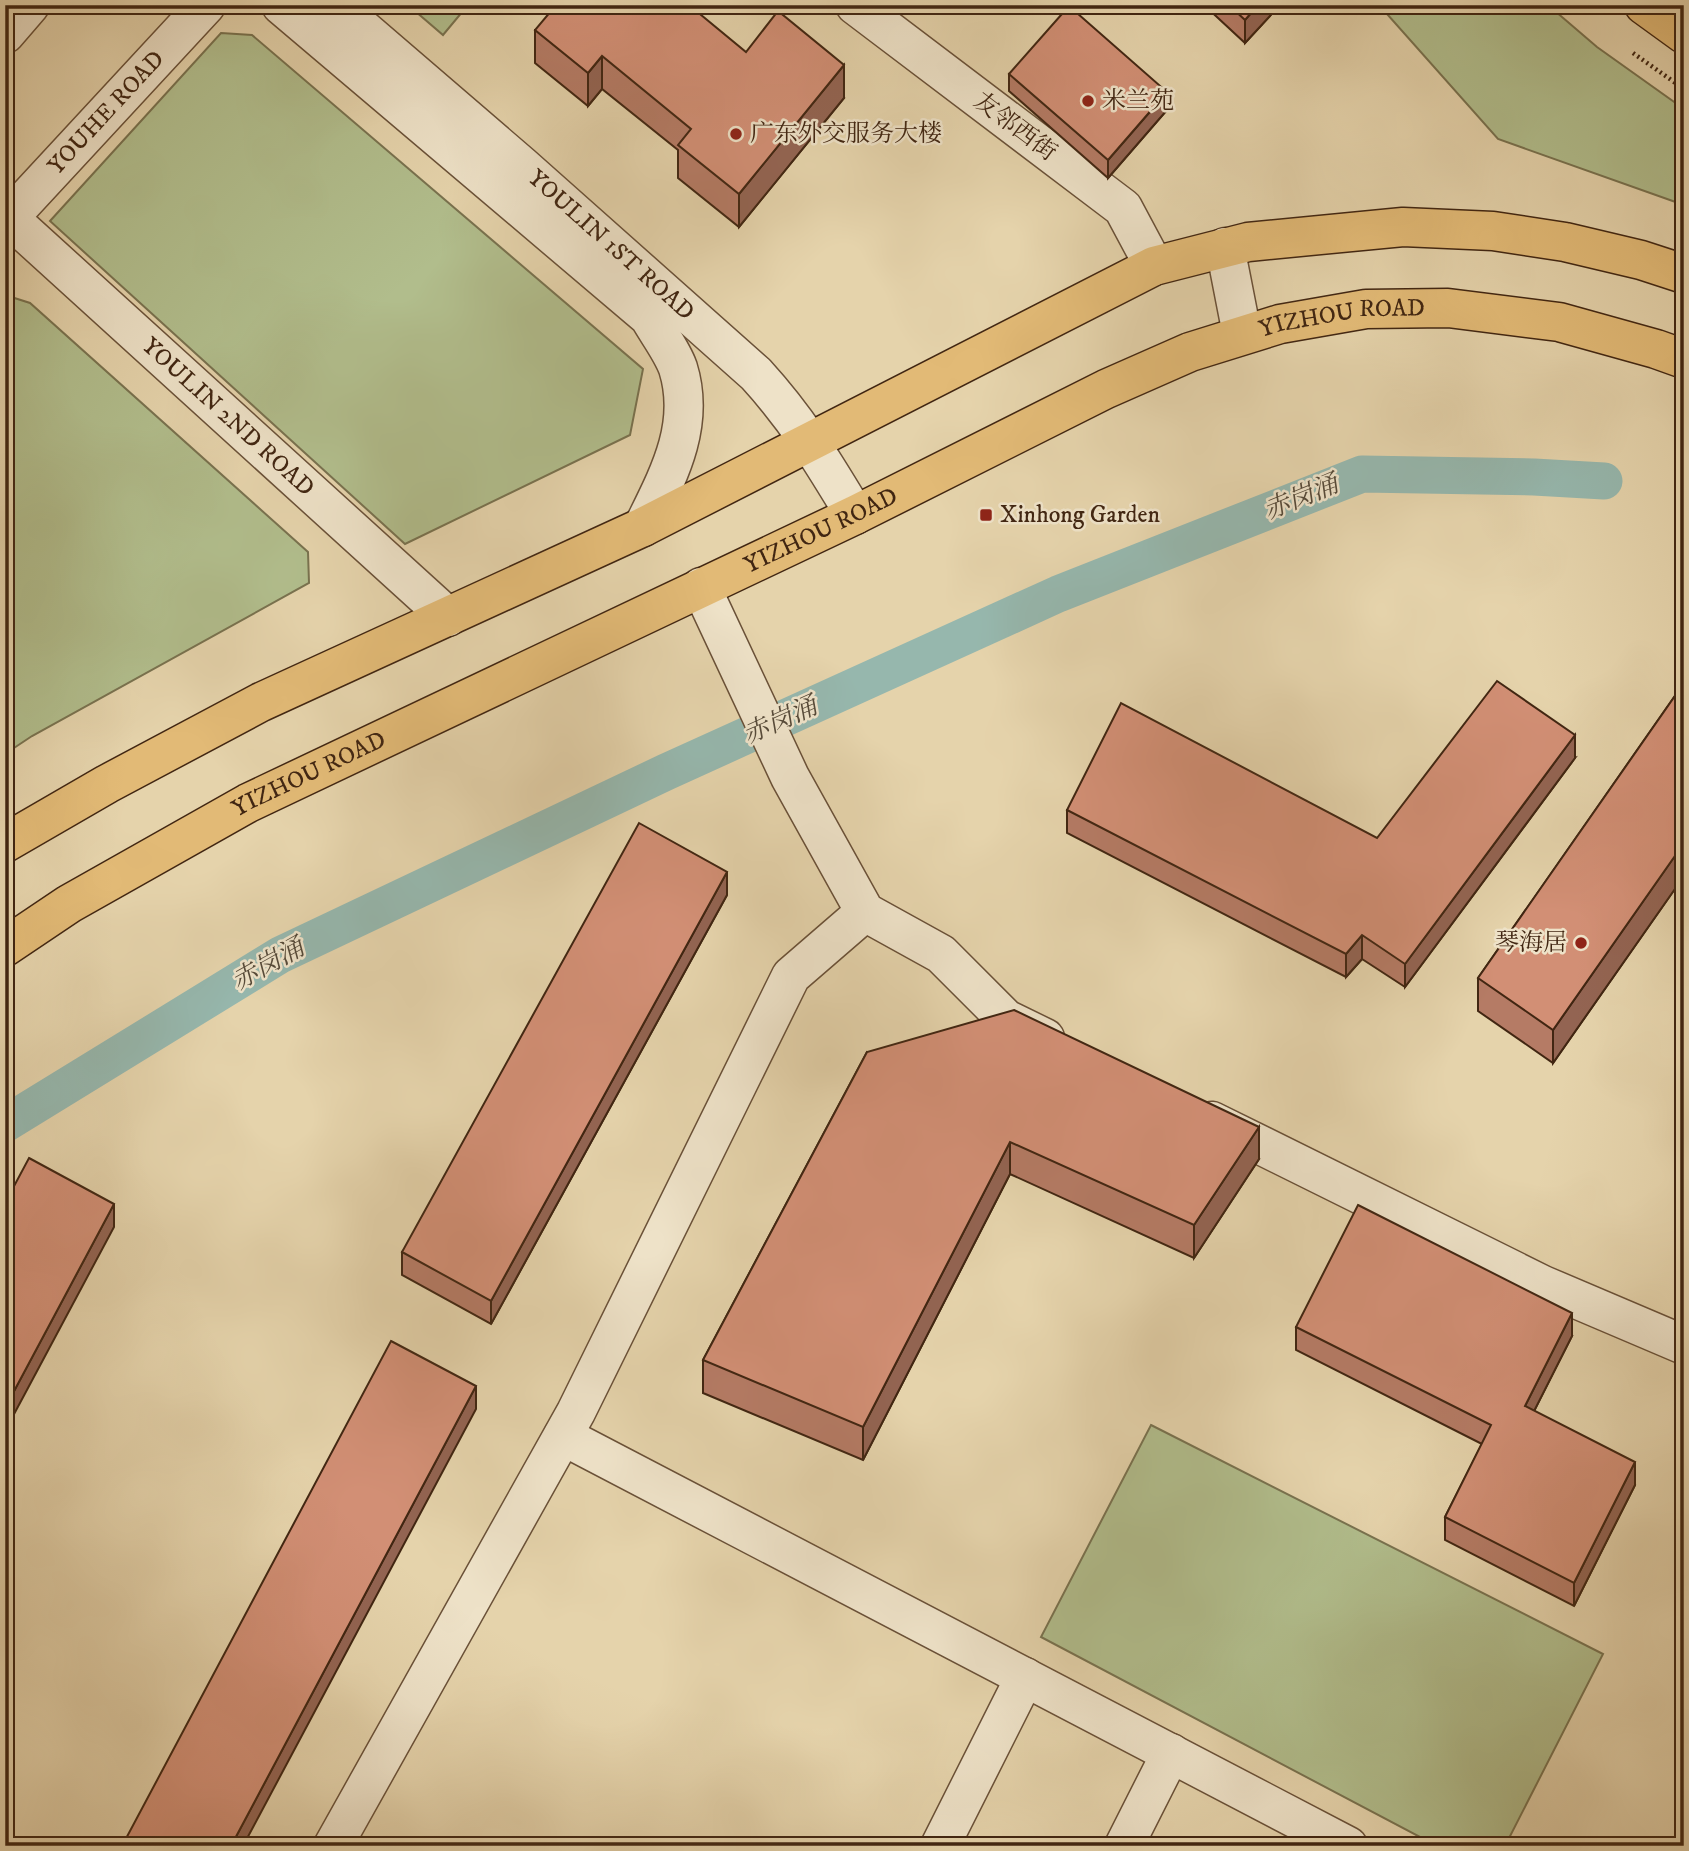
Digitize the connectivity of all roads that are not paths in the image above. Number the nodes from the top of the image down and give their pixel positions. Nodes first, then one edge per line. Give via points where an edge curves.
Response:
1 (30, 5) edge
2 (206, 5) edge
3 (281, 5) edge
4 (335, 5) edge
5 (855, 5) edge
6 (1644, 5) edge
7 (5, 34) edge
8 (1684, 34) edge
9 (7, 220) edge
10 (1224, 247) junction
11 (1154, 266) junction
12 (1684, 274) edge
13 (1242, 334) junction
14 (1684, 359) edge
15 (811, 441) junction
16 (855, 515) junction
17 (643, 527) junction
18 (701, 587) junction
19 (448, 617) junction
20 (5, 843) edge
21 (864, 912) junction
22 (5, 947) edge
23 (1081, 1056) edge
24 (1181, 1105) edge
25 (1684, 1345) edge
26 (563, 1436) junction
27 (1025, 1677) junction
28 (1171, 1753) junction
29 (947, 1844) edge
30 (334, 1846) edge
31 (1124, 1846) edge
32 (1348, 1846) edge

1 - 7 street
2 - 9 street, YOUHE ROAD
3 - 17 street, YOULIN 1ST ROAD via 649,317 677,366 685,404 679,447
4 - 15 street, YOULIN 1ST ROAD via 721,341 786,407
5 - 11 street, 友邻西街 via 1123,208
6 - 8 main road
9 - 19 street, YOULIN 2ND ROAD
10 - 11 main road
10 - 12 main road via 1404,227 1493,231 1565,242
10 - 13 street
11 - 15 main road
13 - 14 main road, YIZHOU ROAD via 1366,310 1448,308 1559,321
13 - 16 main road, YIZHOU ROAD via 1106,389
15 - 16 street, YOULIN 1ST ROAD
15 - 17 main road
16 - 18 main road, YIZHOU ROAD
17 - 19 main road
18 - 21 street via 777,751
18 - 22 main road, YIZHOU ROAD via 248,803 69,904
19 - 20 main road via 261,702
21 - 23 street via 941,954 1006,1019
21 - 26 street via 791,976
24 - 25 street via 1543,1285
26 - 27 street
26 - 30 street
27 - 28 street
27 - 29 street
28 - 31 street
28 - 32 street

